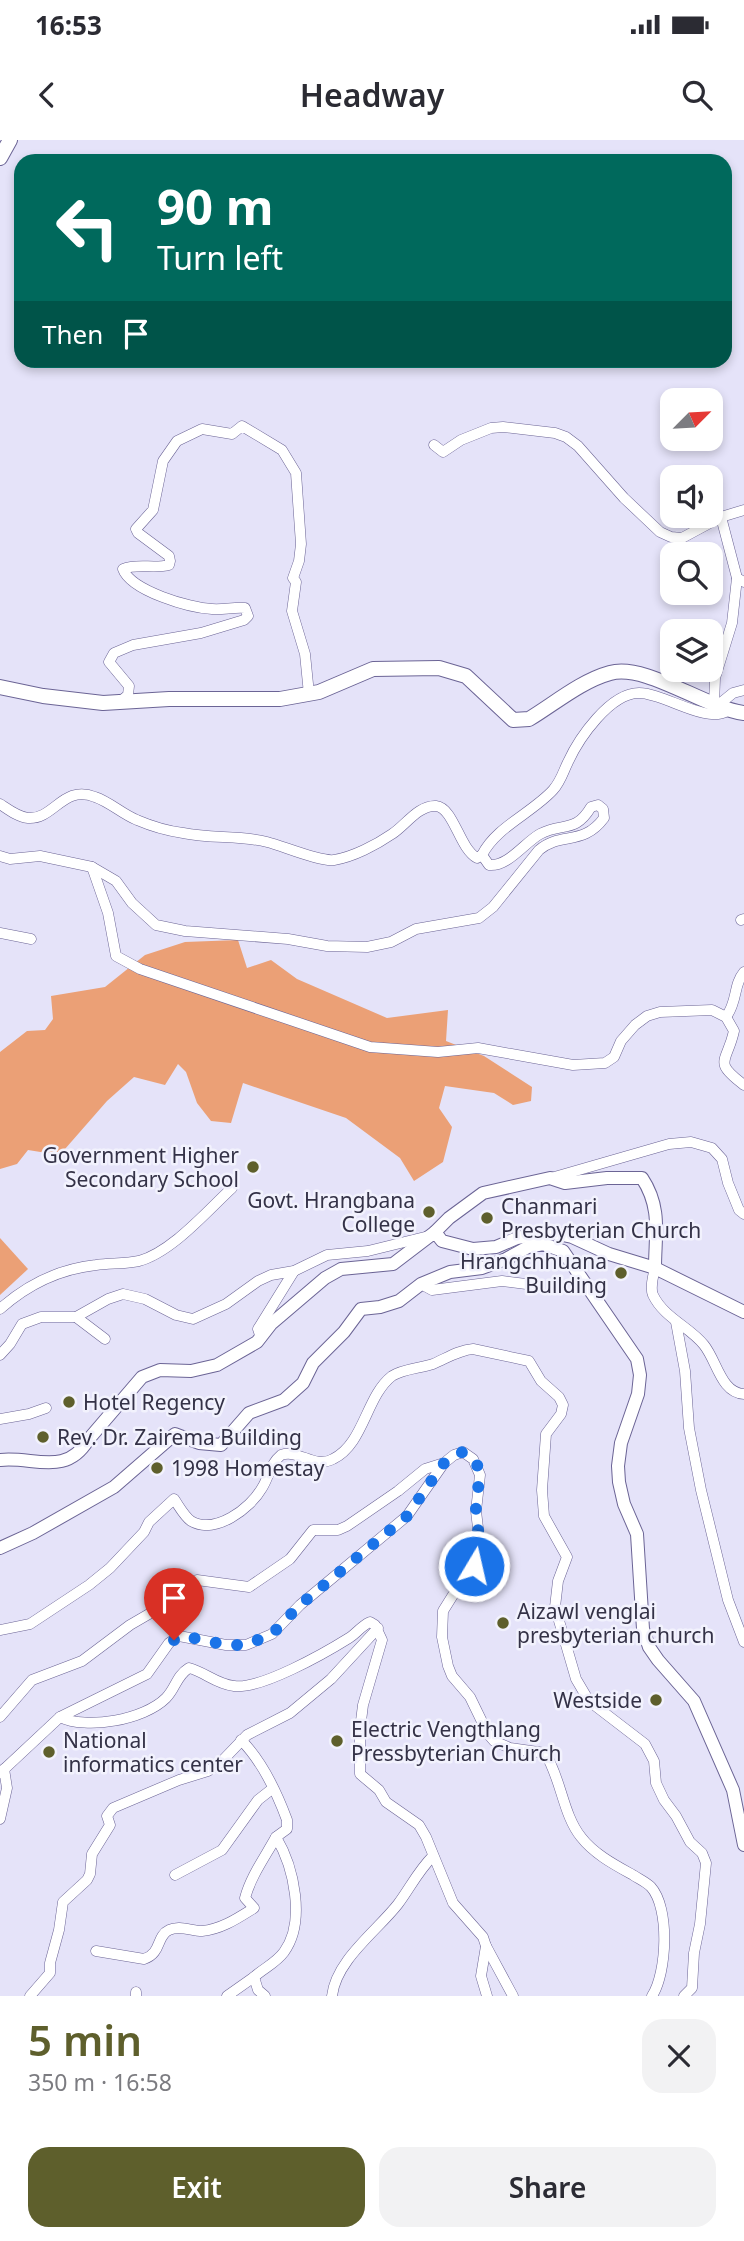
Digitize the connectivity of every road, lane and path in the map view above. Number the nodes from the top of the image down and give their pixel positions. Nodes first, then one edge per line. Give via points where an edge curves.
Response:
1 (10, 140) edge
2 (0, 158) edge
3 (434, 445) dead end
4 (744, 510) edge
5 (723, 516) edge
6 (723, 524) edge
7 (701, 528) edge
8 (740, 580) edge
9 (0, 687) edge
10 (744, 690) edge
11 (309, 694) junction
12 (120, 702) junction
13 (719, 707) junction
14 (744, 713) edge
15 (0, 804) edge
16 (482, 855) junction
17 (0, 856) edge
18 (92, 867) junction
19 (0, 933) edge
20 (31, 939) dead end
21 (744, 972) edge
22 (726, 1017) junction
23 (744, 1085) edge
24 (550, 1178) junction
25 (232, 1188) dead end
26 (744, 1214) edge
27 (432, 1234) junction
28 (655, 1268) junction
29 (294, 1271) junction
30 (421, 1284) junction
31 (534, 1284) dead end
32 (0, 1309) edge
33 (744, 1312) edge
34 (76, 1317) junction
35 (676, 1322) junction
36 (261, 1338) junction
37 (104, 1339) dead end
38 (0, 1355) edge
39 (744, 1394) edge
40 (46, 1408) dead end
41 (0, 1419) edge
42 (0, 1460) edge
43 (444, 1463) junction
44 (0, 1549) edge
45 (1, 1626) edge
46 (378, 1628) junction
47 (744, 1642) edge
48 (0, 1717) edge
49 (60, 1717) junction
50 (241, 1740) junction
51 (2, 1771) edge
52 (272, 1789) junction
53 (0, 1819) edge
54 (276, 1837) junction
55 (744, 1845) edge
56 (433, 1856) junction
57 (175, 1875) dead end
58 (486, 1947) junction
59 (96, 1951) dead end
60 (254, 1977) junction
61 (482, 1993) edge
62 (30, 1996) edge
63 (227, 1996) edge
64 (265, 1996) edge
65 (332, 1996) edge
66 (513, 1996) edge
67 (652, 1996) edge
68 (684, 1996) edge

1 - 2 highway
3 - 7 street via 443,452 491,428 555,433 578,446 660,532 682,538
4 - 5 street
6 - 8 street
8 - 13 street via 715,678
9 - 12 highway via 78,701
10 - 13 street via 733,693
11 - 12 highway via 280,699
11 - 12 street via 305,654 292,611 301,544 296,473 282,450 242,426 232,434 202,429 183,436 171,448 160,469 153,510 136,529 170,561 165,566 123,569 141,586 172,600 212,610 241,607 248,616 201,633 133,645 114,653 109,662 129,686 128,695
11 - 13 highway via 373,669 439,668 466,676 506,715 519,721 598,677 620,671 651,678
13 - 14 highway
13 - 16 street via 723,714 708,714 640,693 620,699 588,731 552,790
15 - 16 street via 30,818 65,798 94,796 137,820 181,833 264,841 331,860 393,834 434,806 450,816 467,851 477,858
16 - 18 street via 489,865 501,864 542,833 576,825 591,807 598,805 604,812 594,830 548,842 479,918 416,929 391,942 367,947 156,925 116,881
17 - 18 street via 40,856
18 - 22 street via 116,956 127,964 370,1047 438,1052 478,1048 573,1065 606,1063 647,1016 712,1010
19 - 20 street
21 - 22 street via 737,980 734,1005
22 - 23 street via 734,1031 723,1062
24 - 26 street via 668,1144 691,1142 712,1148 722,1159
24 - 27 main road via 483,1193
24 - 28 main road via 565,1183 642,1178 657,1213
25 - 32 street via 152,1255 52,1276 23,1290
27 - 28 main road via 473,1249 548,1232
27 - 29 street via 369,1251 327,1255
27 - 36 main road via 393,1264 341,1269 325,1278
28 - 33 main road
28 - 35 street via 652,1293
29 - 34 street via 258,1281 226,1304 192,1319 123,1294
29 - 36 street via 258,1329
30 - 31 street via 432,1290 502,1281
30 - 44 main road via 399,1301 360,1309 313,1363 303,1383 284,1400 249,1413 221,1445 175,1434 114,1487
30 - 55 main road via 450,1272 482,1268 543,1244 563,1251 573,1263 637,1359 638,1394 618,1466 624,1504 637,1534 643,1629 658,1660 694,1701 733,1790
34 - 37 street
34 - 38 street via 41,1317 22,1324
35 - 39 street via 705,1346 732,1391
35 - 47 street via 701,1490
36 - 42 main road via 217,1365 191,1371 160,1370 142,1377 81,1452 69,1460
40 - 41 street
43 - 48 street via 425,1469 347,1526 313,1530 289,1559 249,1587 191,1583 82,1661 32,1680
43 - 49 street via 407,1516 272,1634 246,1645 179,1636 146,1674
43 - 67 street via 463,1452 473,1459 480,1475 476,1511 479,1556 473,1574 443,1611 448,1666 494,1741 545,1753 582,1839 653,1888 664,1932 663,1963
45 - 68 street via 30,1624 89,1585 174,1499 193,1522 221,1522 249,1504 281,1455 320,1462 340,1455 394,1374 473,1349 529,1361 563,1405 545,1434 542,1490 544,1516 567,1557 555,1607 571,1665 589,1701 645,1744 664,1800 706,1863 692,1987
46 - 49 street via 370,1622 362,1625 329,1649 248,1686 221,1684 189,1668 178,1676 168,1696 135,1715 78,1723
46 - 50 street via 299,1706
46 - 56 street via 382,1640 363,1705 358,1768 386,1802 419,1825
49 - 51 street
50 - 52 street
50 - 62 street via 208,1770 113,1808 107,1816 110,1825 92,1854 87,1880 63,1902 50,1973
51 - 53 street via 7,1788
52 - 54 street via 288,1826
52 - 57 street via 258,1800 222,1850
54 - 59 street via 247,1892 254,1908 210,1930 169,1930 153,1955 144,1959
54 - 60 street via 292,1878 294,1936 277,1961
56 - 58 street via 453,1903
56 - 65 street via 352,1956
58 - 61 street
58 - 66 street
60 - 63 street
60 - 64 street

